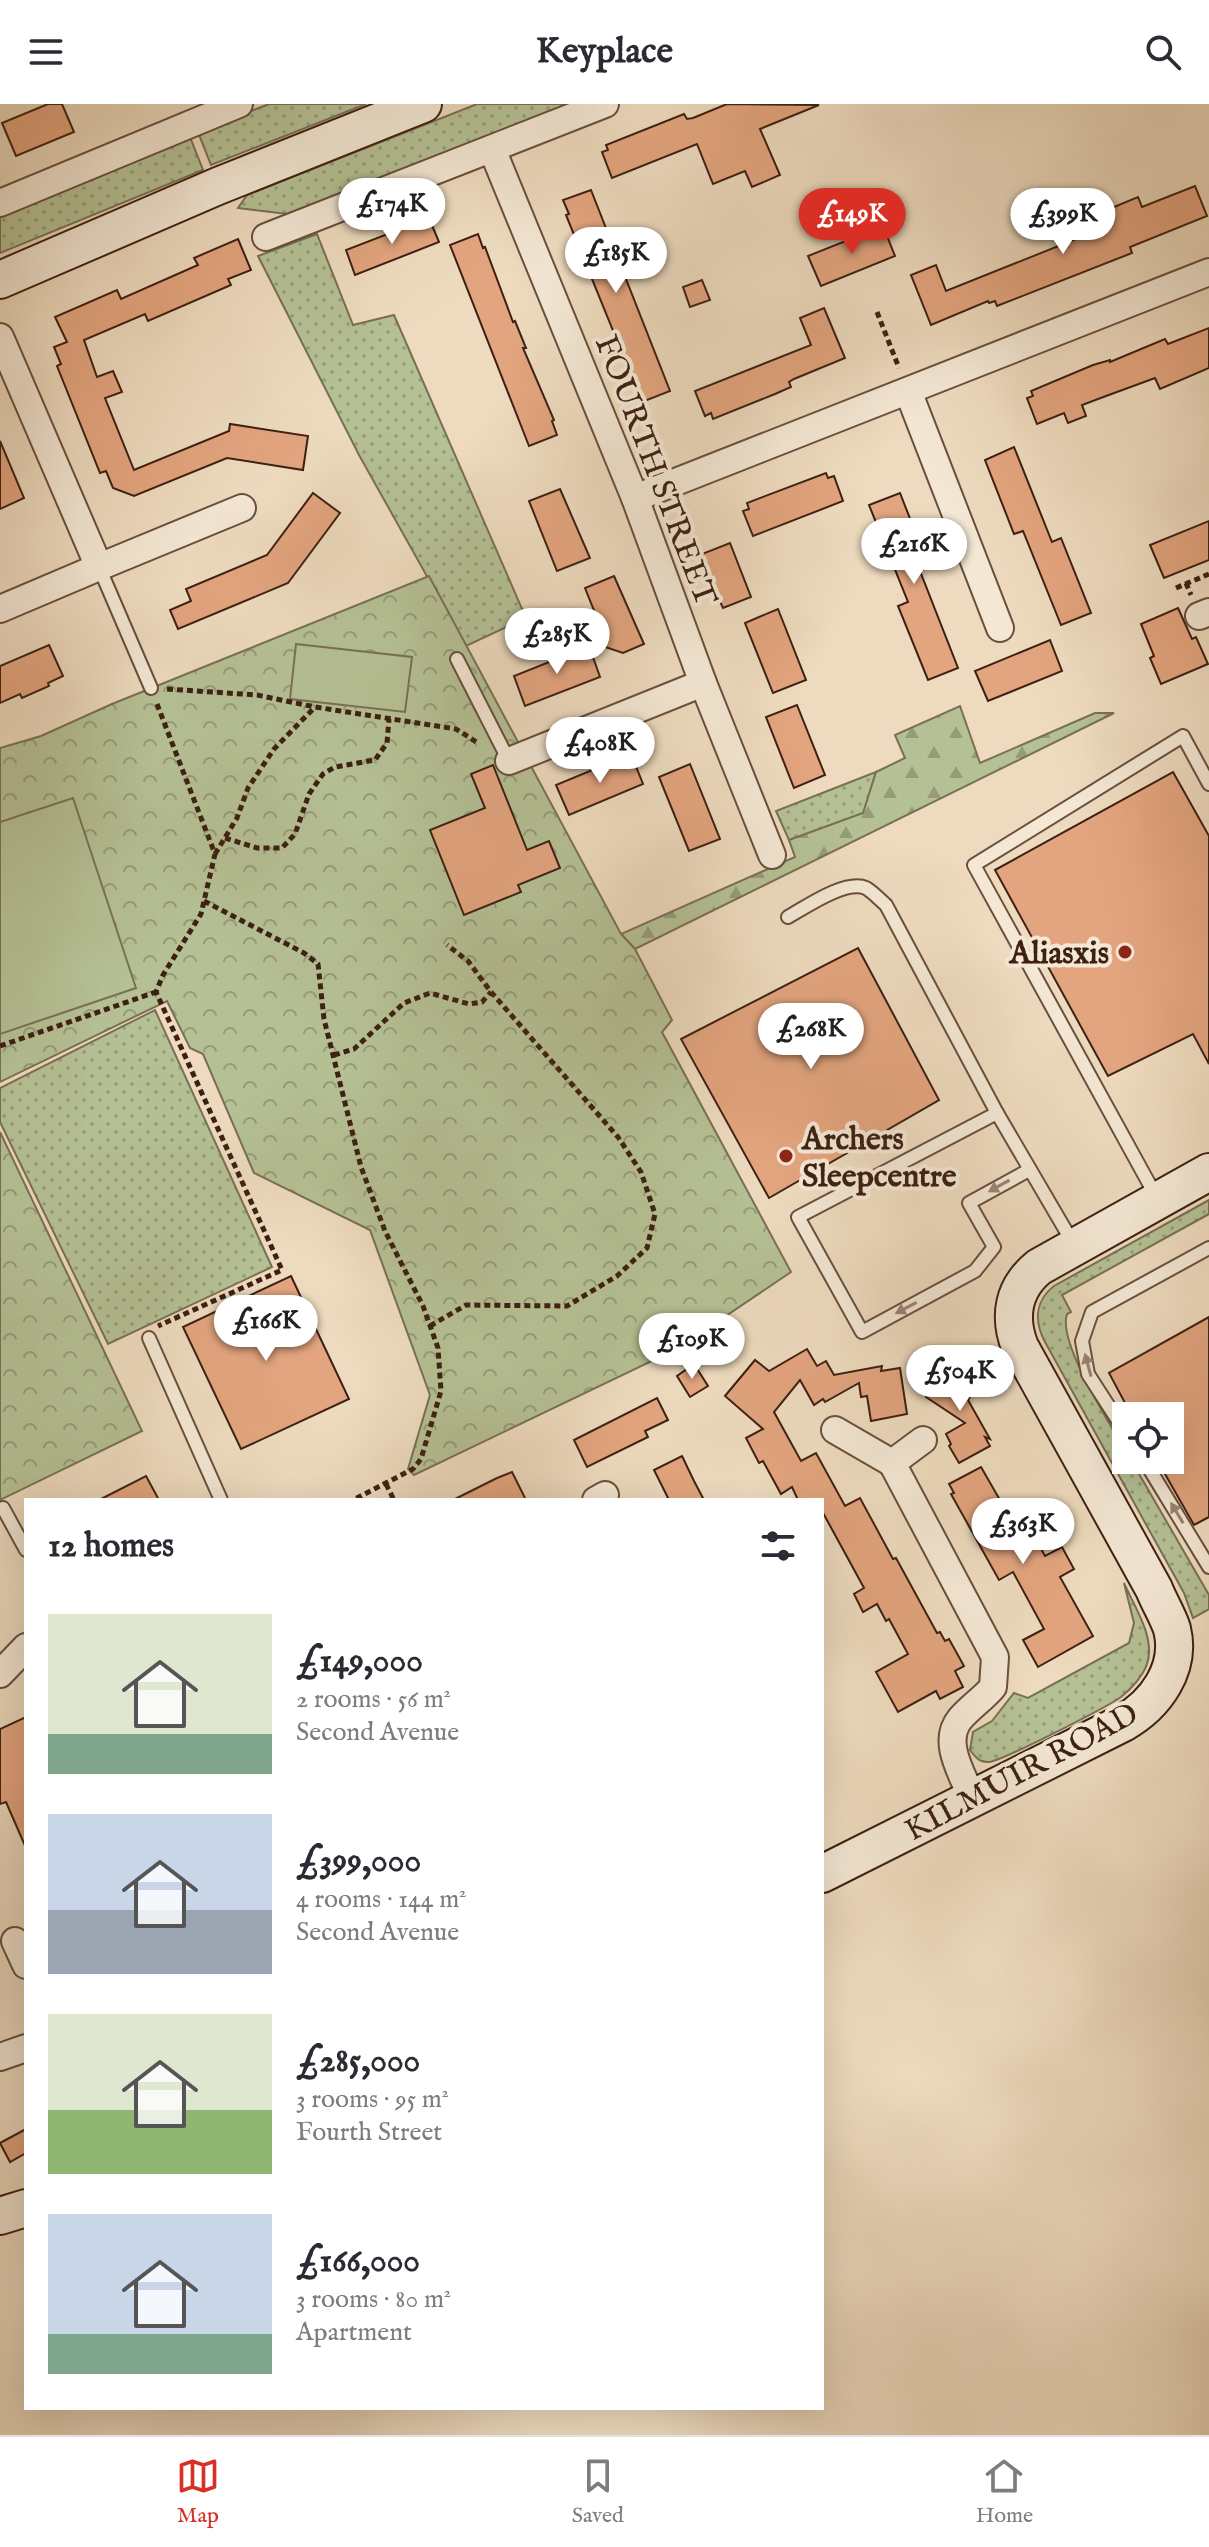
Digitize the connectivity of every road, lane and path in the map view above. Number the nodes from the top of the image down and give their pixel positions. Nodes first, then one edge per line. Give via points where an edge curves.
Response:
1 (239, 104) edge
2 (423, 104) edge
3 (605, 104) edge
4 (182, 115) edge
5 (492, 149) junction
6 (0, 203) edge
7 (266, 237) dead end
8 (1209, 272) edge
9 (0, 280) edge
10 (877, 312) dead end
11 (0, 337) edge
12 (908, 391) junction
13 (635, 498) junction
14 (242, 508) dead end
15 (99, 567) junction
16 (1209, 574) edge
17 (1176, 588) dead end
18 (0, 609) edge
19 (1000, 628) dead end
20 (457, 659) dead end
21 (703, 683) junction
22 (151, 688) junction
23 (315, 707) junction
24 (389, 719) junction
25 (509, 761) junction
26 (1209, 784) edge
27 (225, 838) junction
28 (215, 854) junction
29 (772, 855) dead end
30 (204, 901) junction
31 (788, 917) dead end
32 (447, 945) dead end
33 (156, 992) junction
34 (491, 992) junction
35 (0, 1046) edge
36 (334, 1055) junction
37 (997, 1113) junction
38 (1029, 1170) junction
39 (1209, 1172) edge
40 (1158, 1200) junction
41 (1074, 1245) junction
42 (1209, 1248) edge
43 (430, 1326) junction
44 (149, 1338) joint
45 (1112, 1411) edge
46 (835, 1430) dead end
47 (923, 1440) dead end
48 (892, 1463) junction
49 (1153, 1474) edge
50 (386, 1484) junction
51 (220, 1498) edge
52 (357, 1498) edge
53 (393, 1498) edge
54 (3, 1508) dead end
55 (24, 1546) edge
56 (1209, 1567) edge
57 (24, 1649) edge
58 (0, 1674) edge
59 (972, 1798) junction
60 (824, 1873) edge
61 (24, 2049) edge
62 (0, 2057) edge
63 (24, 2209) edge
64 (0, 2216) edge

1 - 4 street
2 - 9 street
3 - 5 street
4 - 6 street
5 - 7 street
5 - 13 street, FOURTH STREET
8 - 12 street
10 - 12 path
11 - 15 street
12 - 13 street
12 - 19 street
13 - 21 street, FOURTH STREET
14 - 15 street
15 - 18 street
15 - 22 lane
16 - 17 path
20 - 25 lane
21 - 25 street
21 - 29 street, FOURTH STREET
22 - 23 path via 257,695
22 - 28 path
23 - 24 path
23 - 27 path via 274,749
24 - 25 path via 456,729
24 - 27 path via 387,743 375,760 323,774 309,794 295,834 282,848 257,848
26 - 40 lane via 1183,736 974,865
27 - 28 path
28 - 30 path
30 - 33 path
30 - 36 path via 318,964
31 - 37 lane via 845,887 867,889 886,905
32 - 34 path via 468,961
33 - 35 path
33 - 44 path via 282,1270 151,1329
34 - 36 path via 482,1002 469,1004 430,993 404,1003 354,1049
34 - 43 path via 618,1137 641,1172 655,1214 647,1248 617,1276 567,1306 466,1305
36 - 43 path via 361,1167
37 - 38 lane
38 -> 37 lane via 969,1203 994,1247 975,1271 862,1332 798,1217
38 - 41 lane
39 - 40 street
40 - 41 street
41 - 59 street, KILMUIR ROAD via 1039,1267 1021,1286 1013,1330 1154,1589 1172,1630 1173,1649 1164,1684 1137,1715
45 -> 42 lane via 1088,1374 1082,1341 1092,1312
43 - 50 path via 438,1348 441,1391 421,1459
44 - 51 lane
46 - 48 street
47 - 48 street
48 - 59 street via 995,1657 993,1687 957,1721 952,1734 951,1745
56 -> 49 lane
50 - 52 path
50 - 53 path
54 - 55 lane
57 - 58 street
59 - 60 street, KILMUIR ROAD
61 - 62 street
63 - 64 street

